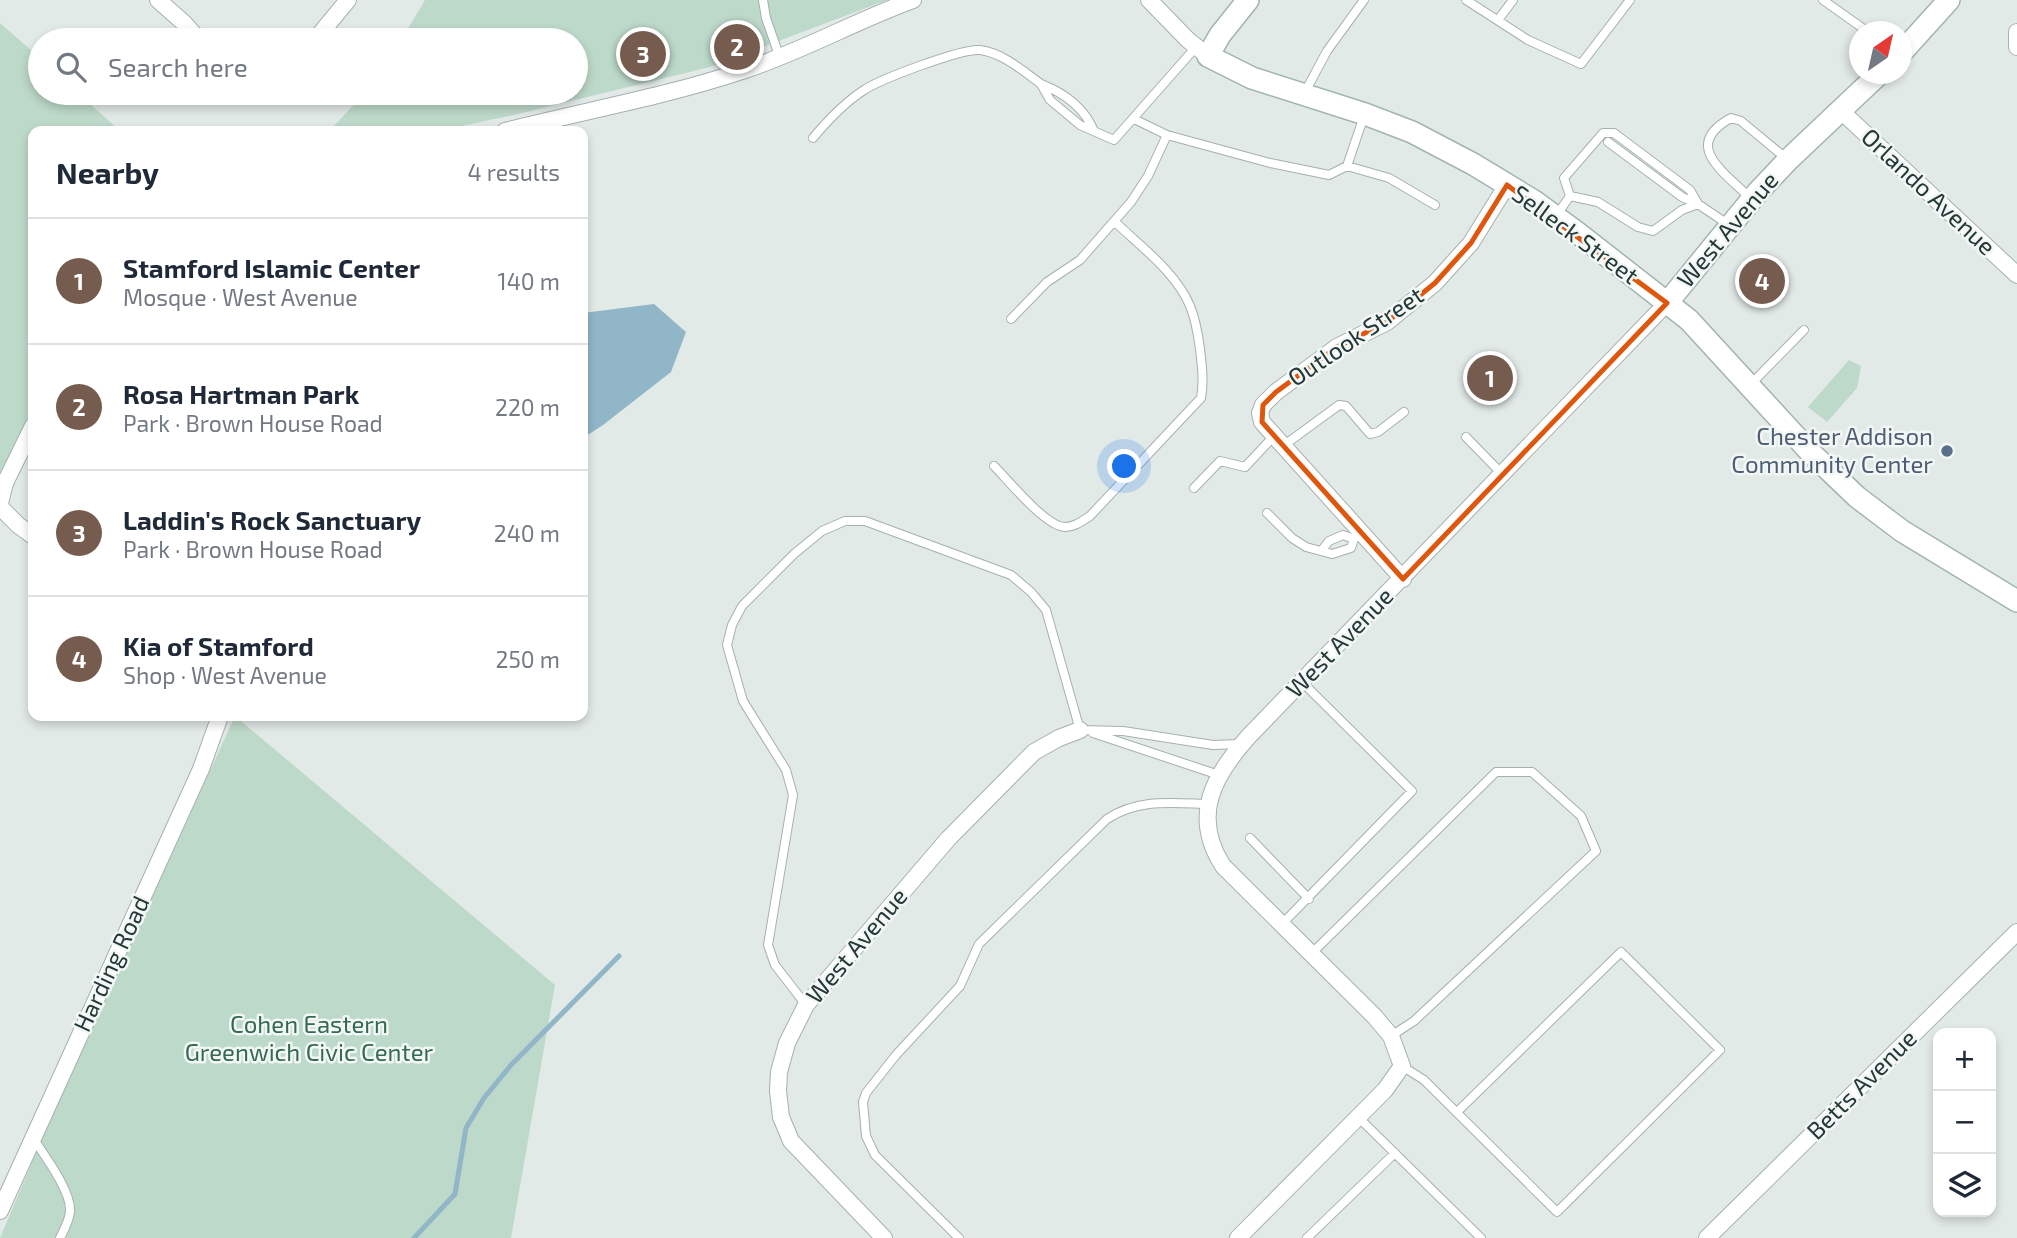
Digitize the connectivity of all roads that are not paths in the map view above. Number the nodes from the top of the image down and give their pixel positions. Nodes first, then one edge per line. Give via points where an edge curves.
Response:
1 (158, 0) edge
2 (348, 0) edge
3 (763, 0) edge
4 (914, 0) edge
5 (1149, 0) edge
6 (1248, 0) edge
7 (1364, 0) edge
8 (1466, 0) edge
9 (1513, 0) edge
10 (1630, 0) edge
11 (1823, 0) edge
12 (1949, 0) edge
13 (1497, 20) junction
14 (1853, 21) edge
15 (188, 28) edge
16 (325, 28) edge
17 (2017, 32) edge
18 (1912, 41) edge
19 (2017, 47) edge
20 (1202, 51) junction
21 (780, 58) junction
22 (1868, 84) edge
23 (1304, 94) junction
24 (1840, 110) junction
25 (1365, 114) junction
26 (1134, 119) junction
27 (526, 126) edge
28 (1167, 135) junction
29 (813, 138) dead end
30 (1608, 142) dead end
31 (1788, 160) junction
32 (1348, 166) junction
33 (1507, 185) junction
34 (1570, 196) junction
35 (1751, 199) junction
36 (1698, 204) junction
37 (1435, 205) dead end
38 (1556, 216) junction
39 (1114, 221) junction
40 (1729, 225) junction
41 (2017, 275) edge
42 (1667, 303) junction
43 (1011, 319) dead end
44 (1804, 330) dead end
45 (1750, 386) junction
46 (1404, 412) dead end
47 (28, 436) edge
48 (1466, 437) dead end
49 (1278, 441) junction
50 (994, 467) dead end
51 (1503, 475) junction
52 (1194, 488) dead end
53 (0, 505) edge
54 (1267, 513) dead end
55 (28, 532) edge
56 (1357, 536) junction
57 (1322, 550) junction
58 (1403, 579) junction
59 (2017, 601) edge
60 (1302, 682) junction
61 (218, 721) edge
62 (1080, 730) junction
63 (1242, 744) junction
64 (1219, 775) junction
65 (1209, 804) junction
66 (1250, 838) dead end
67 (1309, 899) junction
68 (1282, 924) junction
69 (2017, 932) edge
70 (1311, 954) junction
71 (806, 1005) junction
72 (1391, 1036) junction
73 (1402, 1066) junction
74 (1457, 1112) junction
75 (1358, 1117) junction
76 (33, 1138) junction
77 (1395, 1153) junction
78 (0, 1211) edge
79 (60, 1238) edge
80 (884, 1238) edge
81 (959, 1238) edge
82 (1238, 1238) edge
83 (1307, 1238) edge
84 (1480, 1238) edge
85 (1707, 1238) edge

1 - 15 street
2 - 16 street
3 - 21 lane
4 - 21 street
5 - 20 street, Selleck Street
6 - 20 main road
7 - 23 lane via 1326,51
8 - 13 lane
9 - 13 lane
10 - 13 lane via 1581,64
11 - 14 lane
12 - 18 main road
17 - 19 street
20 - 23 main road, Selleck Street via 1252,78
20 - 26 lane
21 - 27 street via 687,87
22 - 24 main road, West Avenue
23 - 25 main road, Selleck Street
24 - 31 main road, West Avenue
24 - 41 street, Orlando Avenue
25 - 32 lane
25 - 33 main road, Selleck Street via 1422,137
26 - 28 lane
26 - 29 lane via 1114,140 1094,131 1088,116 1057,91 1012,62 980,50 941,58 866,89
28 - 32 lane via 1329,175
28 - 39 lane via 1148,176
30 - 36 lane
31 - 35 main road, West Avenue
31 - 35 lane via 1741,121 1731,118 1721,123 1708,138 1706,149
32 - 37 lane via 1389,178
33 - 38 main road, Selleck Street
33 - 49 street, Outlook Street via 1471,243 1434,283 1387,322 1338,346 1263,405 1262,422
34 - 36 lane via 1598,202 1653,231
34 - 36 lane via 1564,178 1603,133 1614,133 1690,190
34 - 38 lane
35 - 40 main road, West Avenue
36 - 40 lane
38 - 42 main road, Selleck Street
39 - 43 lane via 1080,260 1047,282
39 - 50 lane via 1167,273 1189,304 1201,358 1201,398 1090,516 1075,526 1048,521
40 - 42 main road, West Avenue
42 - 45 main road, Selleck Street via 1699,330
42 - 51 street, West Avenue
44 - 45 lane
45 - 59 main road, Selleck Street via 1857,497 1902,531
46 - 49 lane via 1370,434 1346,406 1339,405
47 - 53 street via 5,483
48 - 51 lane
49 - 52 lane via 1245,467 1220,461
49 - 56 street
51 - 58 street, West Avenue
53 - 55 street
54 - 57 lane via 1306,547
56 - 57 lane via 1343,535
56 - 57 lane via 1351,548 1332,554
56 - 58 street
58 - 60 street, West Avenue
60 - 63 street, West Avenue
60 - 67 lane via 1412,791
61 - 76 street, Harding Road via 201,769
62 - 63 lane
62 - 64 lane
62 - 71 street, West Avenue via 1018,765
62 - 71 lane via 1046,610 1011,575 966,557 865,521 845,522 822,531 742,606 727,645 743,701 786,770 793,795 768,946 775,965
63 - 64 street, West Avenue
64 - 65 street, West Avenue
65 - 68 street, West Avenue via 1206,821 1213,851
65 - 81 lane via 1153,802 1120,810 1107,819 979,944 960,986 866,1093 866,1136 876,1155
66 - 67 lane
67 - 68 lane
68 - 70 street, West Avenue
69 - 85 street, Betts Avenue
70 - 72 street, West Avenue
70 - 72 lane via 1496,772 1532,772 1581,816 1596,851 1443,995
71 - 80 street, West Avenue via 779,1072 781,1117 796,1147
72 - 73 street, West Avenue
73 - 74 lane
73 - 75 street
74 - 74 lane via 1557,1212 1720,1050 1621,952
75 - 77 lane
75 - 82 street
76 - 78 street, Harding Road
76 - 79 lane via 70,1205
77 - 83 lane
77 - 84 lane

